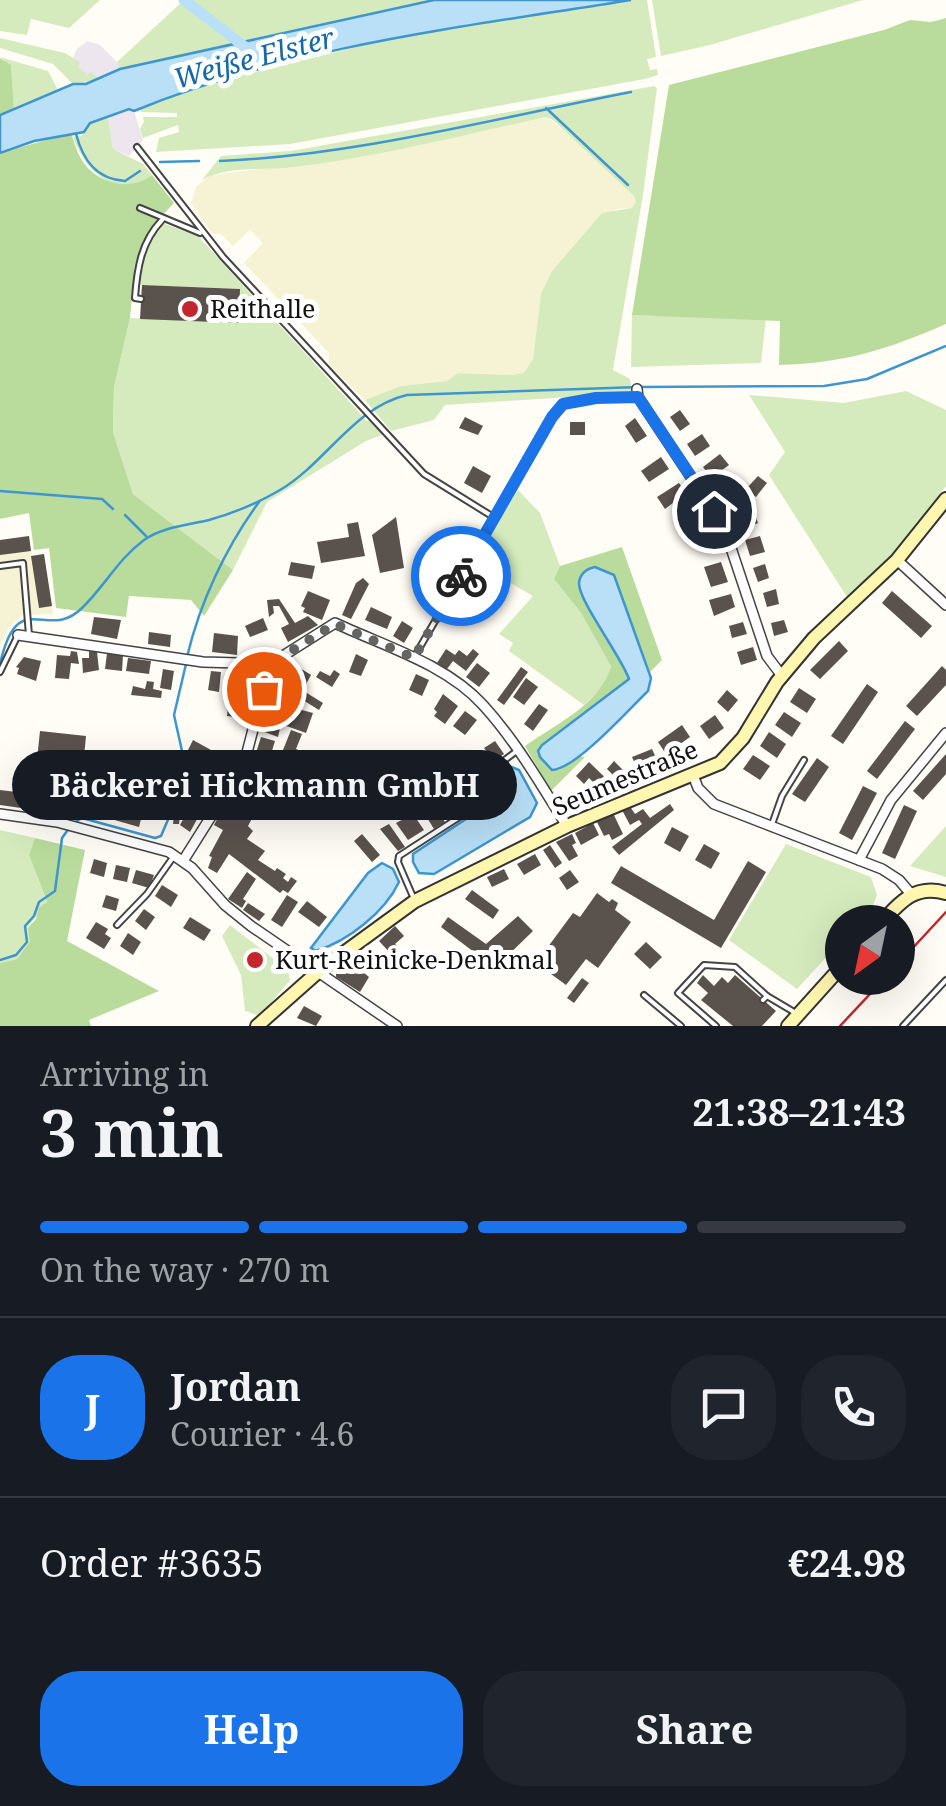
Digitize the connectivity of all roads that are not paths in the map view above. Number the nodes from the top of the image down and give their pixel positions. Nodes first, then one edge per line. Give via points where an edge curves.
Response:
1 (136, 147) dead end
2 (140, 208) dead end
3 (162, 220) junction
4 (205, 235) junction
5 (141, 299) dead end
6 (637, 393) joint
7 (946, 498) edge
8 (495, 518) junction
9 (897, 560) junction
10 (0, 566) edge
11 (946, 604) edge
12 (26, 632) junction
13 (414, 658) junction
14 (270, 664) junction
15 (0, 672) edge
16 (782, 676) junction
17 (946, 733) edge
18 (518, 750) junction
19 (804, 760) dead end
20 (693, 775) junction
21 (0, 814) edge
22 (568, 826) junction
23 (771, 826) junction
24 (179, 858) junction
25 (860, 860) junction
26 (946, 893) edge
27 (911, 894) junction
28 (414, 901) junction
29 (900, 905) edge
30 (117, 925) dead end
31 (320, 971) junction
32 (946, 980) edge
33 (825, 985) edge
34 (644, 995) dead end
35 (798, 1015) junction
36 (257, 1026) edge
37 (396, 1026) edge
38 (681, 1026) edge
39 (716, 1026) edge
40 (788, 1026) edge
41 (903, 1026) edge

1 - 4 lane
2 - 3 lane
3 - 4 lane
3 - 5 lane via 138,264 135,298
4 - 8 lane via 424,474
6 - 8 lane via 563,404
6 - 16 street via 724,527 766,656
7 - 9 street, Seumestraße
8 - 13 lane
9 - 11 street
9 - 16 street, Seumestraße
10 - 12 lane via 23,563
12 - 14 street via 194,661
12 - 15 lane
13 - 14 street via 335,624
13 - 18 street via 481,702
14 - 24 street via 244,764
16 - 20 street, Seumestraße via 743,738 720,763
17 - 25 street via 891,800
18 - 22 street
18 - 28 lane via 494,768 478,806 399,856
19 - 23 lane
20 - 22 street, Seumestraße
20 - 23 street via 714,804
21 - 24 street via 83,828
22 - 28 street, Seumestraße
23 - 25 street
24 - 30 lane
24 - 31 street via 230,909
25 - 27 street via 892,875
26 - 27 street
27 - 29 street
28 - 31 street, Seumestraße
31 - 36 street, Seumestraße
31 - 37 street
32 - 41 lane
33 - 35 street
34 - 38 lane
35 - 39 lane via 765,998 735,967 704,965 678,993
35 - 40 street

